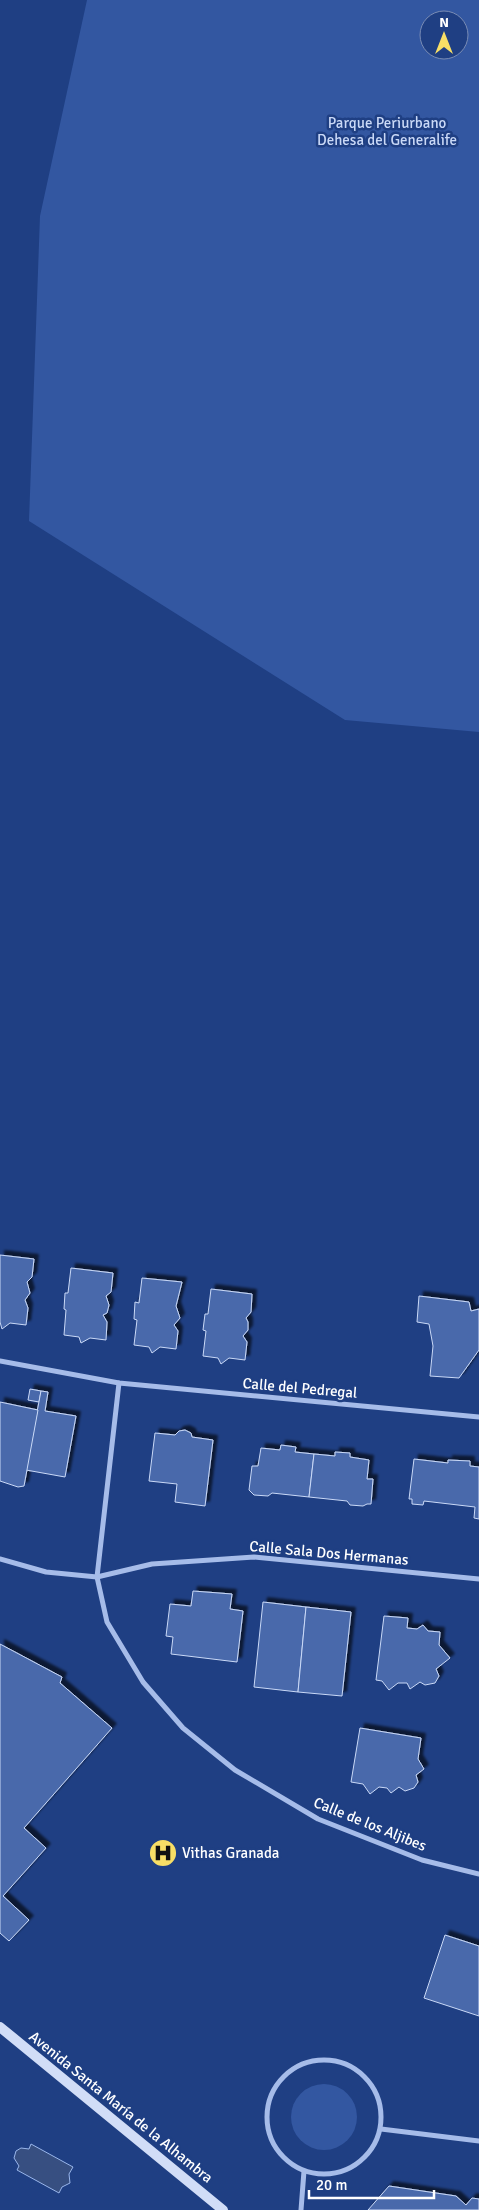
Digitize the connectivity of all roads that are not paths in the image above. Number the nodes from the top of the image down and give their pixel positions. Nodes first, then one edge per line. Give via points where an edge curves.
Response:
1 (0, 1361) edge
2 (119, 1383) junction
3 (479, 1417) edge
4 (0, 1558) edge
5 (97, 1577) junction
6 (479, 1579) edge
7 (479, 1874) edge
8 (0, 2026) edge
9 (381, 2128) junction
10 (479, 2141) edge
11 (304, 2171) junction
12 (223, 2210) edge
13 (301, 2210) edge

1 - 2 street, Calle del Pedregal
2 - 3 street, Calle del Pedregal
2 - 5 street
4 - 5 street, Calle Sala Dos Hermanas via 46,1572
5 - 6 street, Calle Sala Dos Hermanas via 152,1564 254,1557
5 - 7 street, Calle de los Aljibes via 107,1622 143,1682 182,1728 234,1770 318,1819 422,1860
8 - 12 street, Avenida Santa María de la Alhambra
9 - 10 street
9 - 11 street via 371,2150 358,2163 341,2171 322,2174
9 - 11 street via 382,2114 377,2096 368,2080 354,2068 317,2060 299,2066 276,2086 267,2111 268,2129 276,2147 288,2161
11 - 13 street

